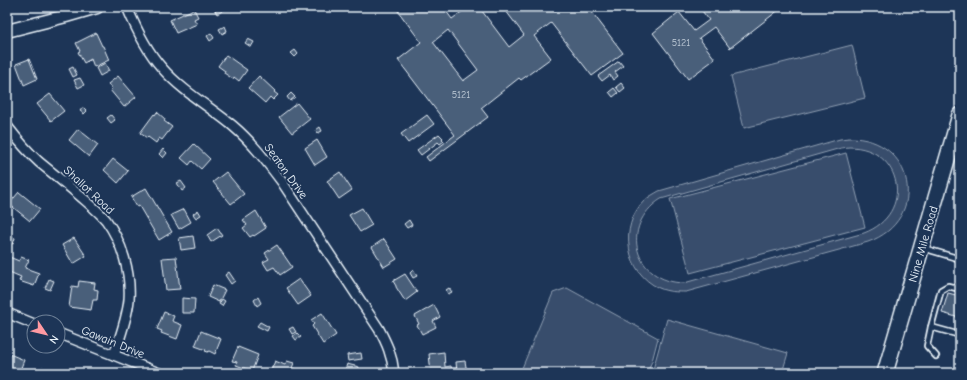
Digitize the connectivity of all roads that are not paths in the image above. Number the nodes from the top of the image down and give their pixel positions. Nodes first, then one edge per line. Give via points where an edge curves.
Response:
1 (97, 7) edge
2 (128, 7) edge
3 (7, 31) edge
4 (960, 115) edge
5 (7, 126) edge
6 (922, 248) junction
7 (960, 259) edge
8 (960, 289) edge
9 (7, 313) edge
10 (26, 321) edge
11 (931, 327) junction
12 (960, 335) edge
13 (66, 336) edge
14 (114, 355) junction
15 (936, 356) dead end
16 (159, 373) edge
17 (394, 373) edge
18 (885, 373) edge

1 - 3 street
2 - 17 street, Seaton Drive via 148,51 162,68 176,83 234,127 282,182 379,329 389,349
4 - 6 main road, Nine Mile Road
5 - 14 street, Shallot Road via 38,161 106,220 117,237 126,264 129,299
6 - 7 lane
6 - 18 main road, Nine Mile Road
8 - 11 lane via 948,286 941,290
9 - 10 street
11 - 12 lane
11 - 15 lane via 927,346
13 - 14 street, Gawain Drive
14 - 16 street, Gawain Drive

